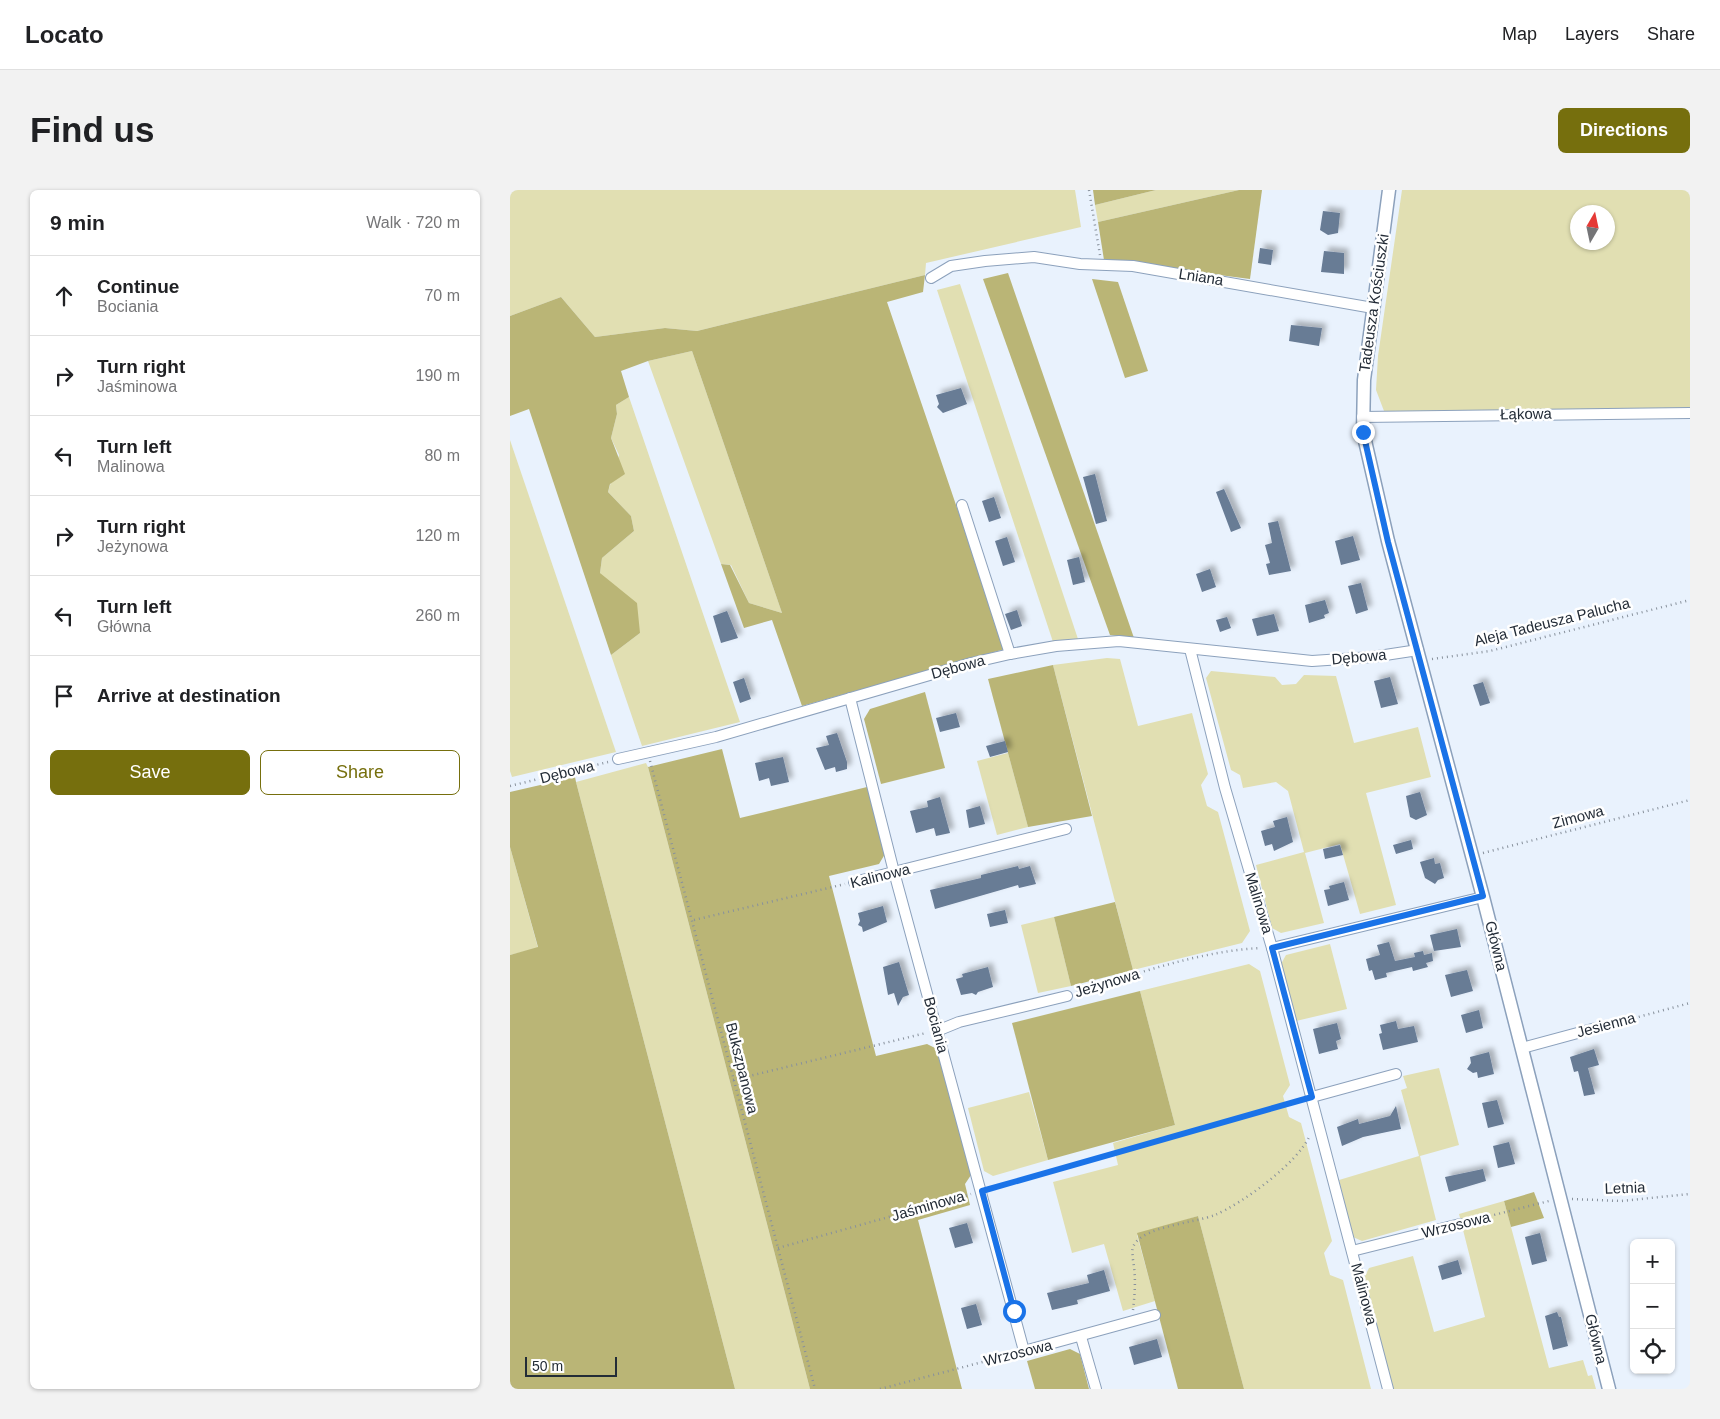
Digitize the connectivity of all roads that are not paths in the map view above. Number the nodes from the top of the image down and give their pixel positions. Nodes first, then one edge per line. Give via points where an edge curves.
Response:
1 (1389, 190) edge
2 (931, 278) dead end
3 (1374, 308) junction
4 (1690, 412) edge
5 (1362, 417) junction
6 (962, 505) dead end
7 (1190, 649) junction
8 (1418, 652) junction
9 (1010, 654) junction
10 (850, 698) junction
11 (618, 759) road end
12 (1066, 829) dead end
13 (894, 872) junction
14 (854, 882) road end
15 (1483, 896) junction
16 (1272, 948) junction
17 (1067, 996) road end
18 (1596, 1028) road end
19 (937, 1031) junction
20 (1522, 1048) junction
21 (1396, 1074) dead end
22 (1312, 1097) junction
23 (1460, 1224) road end
24 (1352, 1251) junction
25 (1155, 1315) dead end
26 (1081, 1337) junction
27 (1024, 1351) joint
28 (1096, 1389) edge
29 (1388, 1389) edge
30 (1609, 1389) edge

1 - 3 street, Tadeusza Kościuszki
2 - 3 street, Lniana via 951,266 1034,257 1080,264 1133,266
3 - 5 street, Tadeusza Kościuszki
4 - 5 street, Łąkowa
5 - 8 street, Główna via 1374,484
6 - 9 street
7 - 8 street, Dębowa via 1312,661
7 - 9 street, Dębowa via 1119,642 1056,646
7 - 16 street, Malinowa via 1225,788
8 - 15 street, Główna
9 - 10 street, Dębowa
10 - 11 street, Dębowa via 716,737
10 - 13 street, Bociania
12 - 13 street, Kalinowa
13 - 14 street, Kalinowa
13 - 19 street, Bociania
15 - 16 street
15 - 20 street, Główna
16 - 22 street, Malinowa
17 - 19 street, Jeżynowa via 959,1022
18 - 20 street, Jesienna
19 - 27 street, Bociania
20 - 30 street, Główna
21 - 22 street
22 - 24 street, Malinowa
23 - 24 street, Wrzosowa
24 - 29 street, Malinowa
25 - 26 street, Wrzosowa
26 - 27 street, Wrzosowa
26 - 28 street

